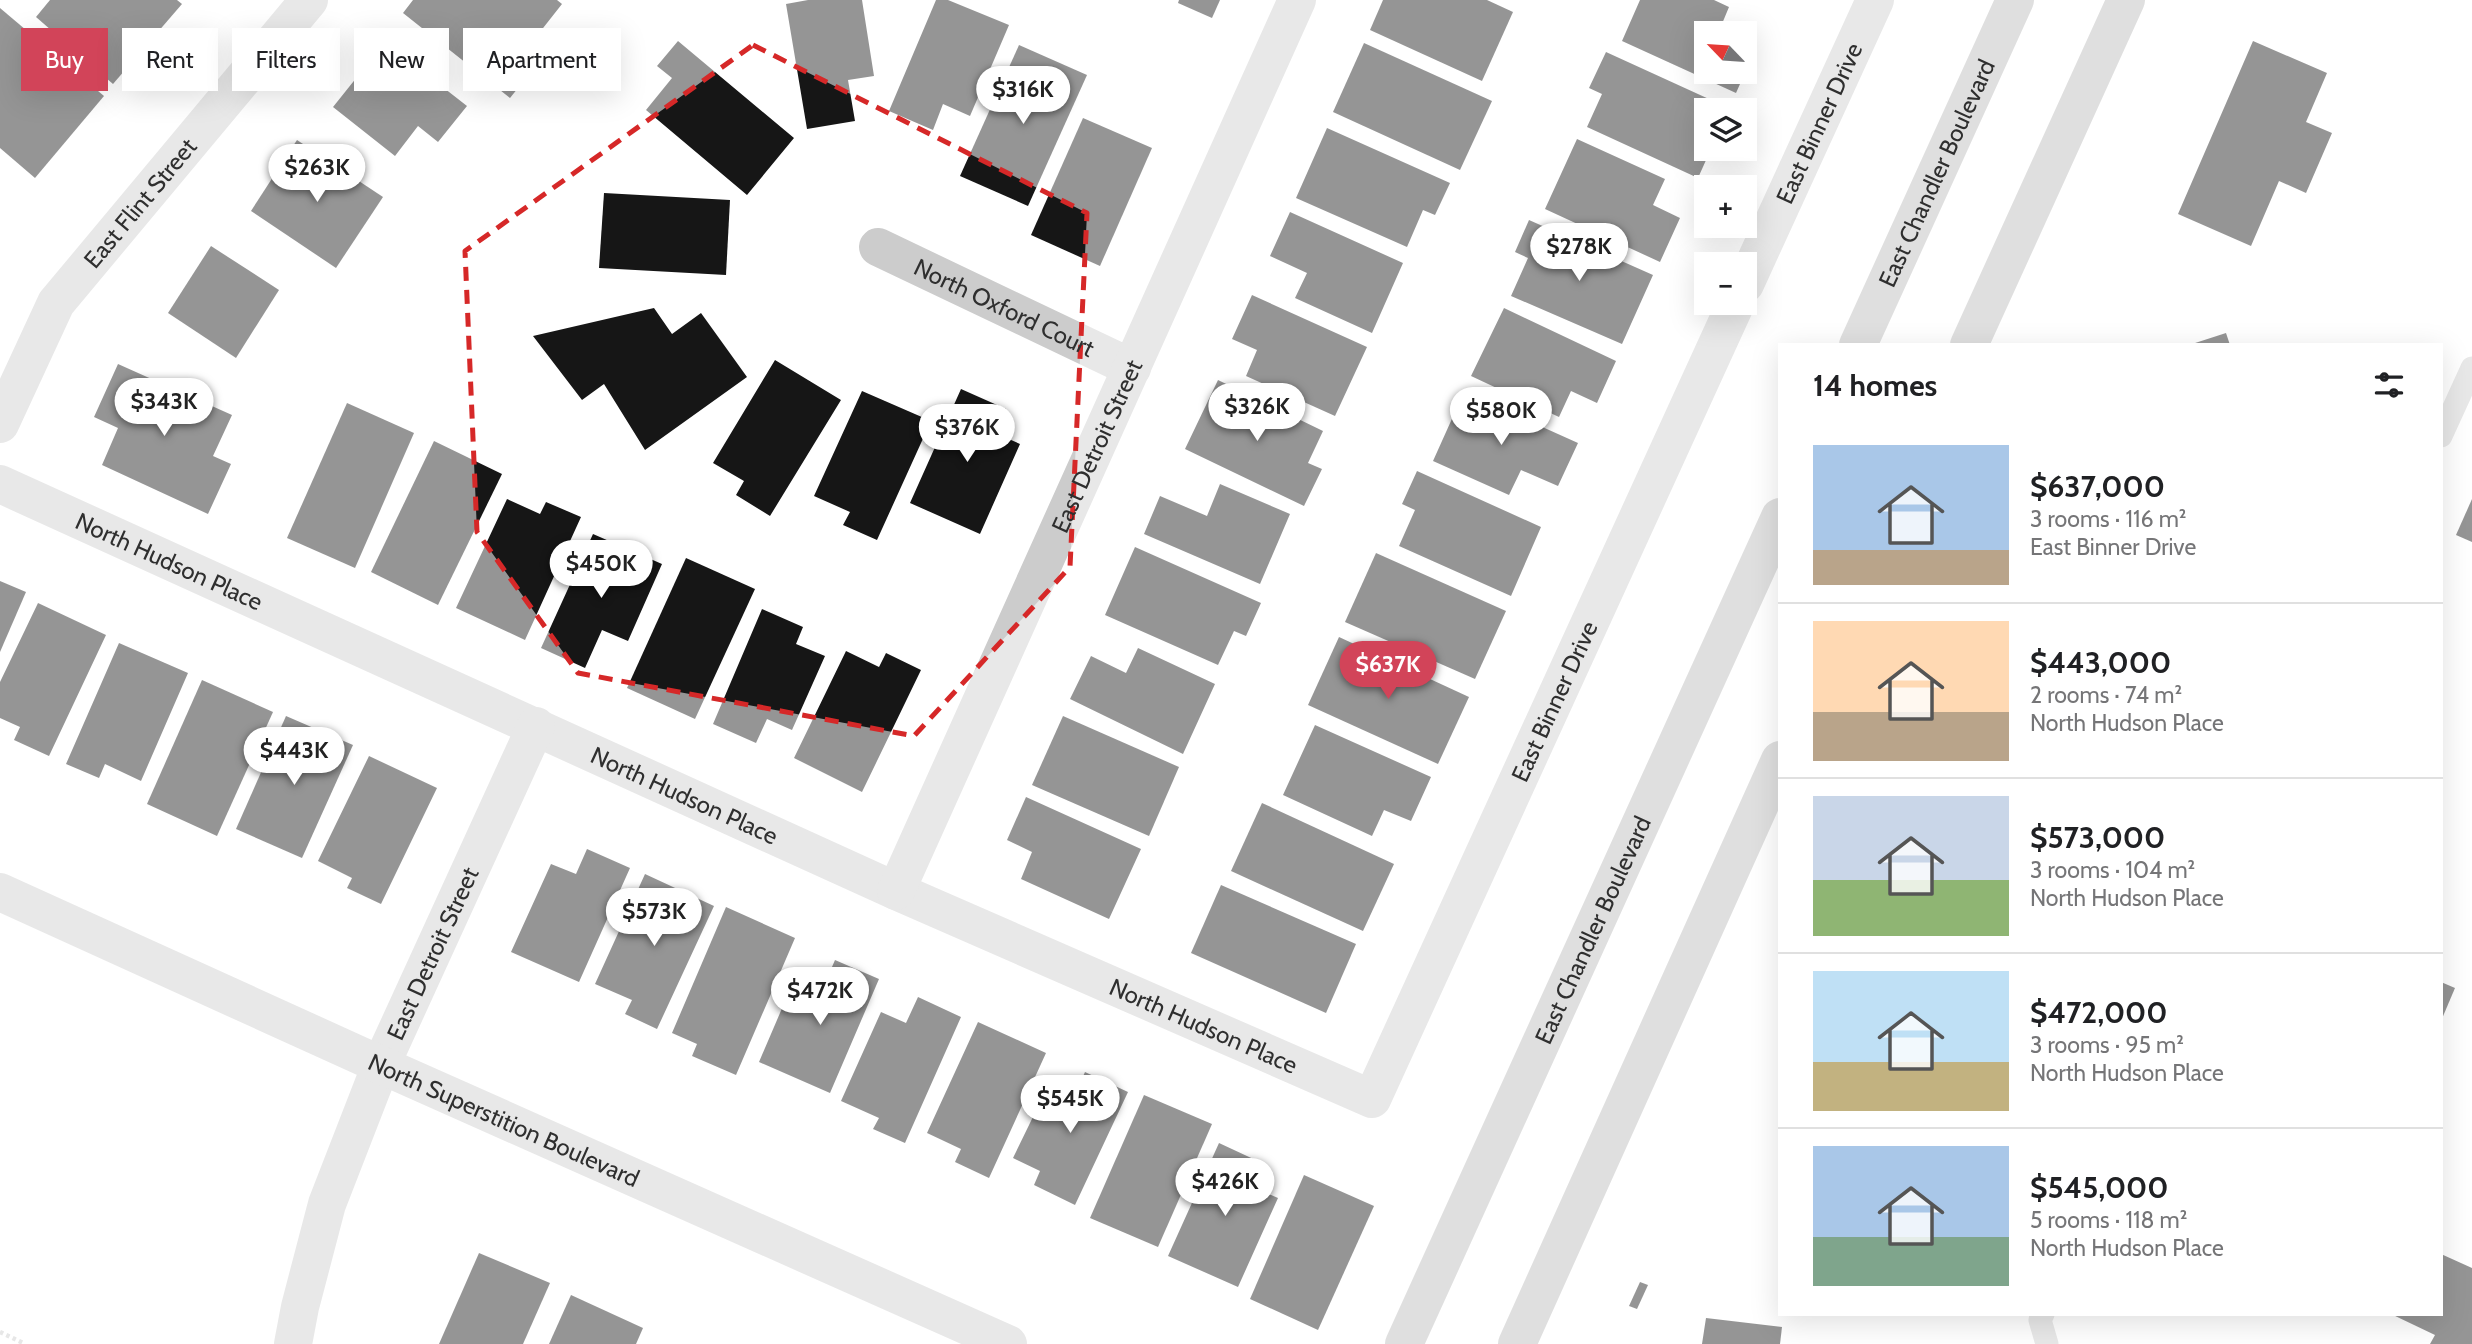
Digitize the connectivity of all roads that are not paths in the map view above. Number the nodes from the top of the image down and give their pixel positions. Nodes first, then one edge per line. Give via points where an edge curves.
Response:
1 (309, 0) edge
2 (1297, 0) edge
3 (1875, 0) edge
4 (2015, 0) edge
5 (2126, 0) edge
6 (878, 247) dead end
7 (1757, 258) edge
8 (1731, 315) edge
9 (1859, 343) edge
10 (1970, 343) edge
11 (1132, 368) junction
12 (2472, 368) edge
13 (0, 424) edge
14 (2443, 432) edge
15 (0, 484) edge
16 (1778, 521) edge
17 (536, 726) junction
18 (1778, 764) edge
19 (896, 891) junction
20 (0, 892) edge
21 (382, 1065) junction
22 (1372, 1099) joint
23 (2042, 1316) edge
24 (293, 1344) edge
25 (1008, 1344) edge
26 (1405, 1344) edge
27 (1517, 1344) edge
28 (2047, 1344) edge

1 - 13 street, East Flint Street via 56,303
2 - 11 street, East Detroit Street
3 - 7 street, East Binner Drive
4 - 9 main road, East Chandler Boulevard
5 - 10 main road
6 - 11 street, North Oxford Court
8 - 22 street, East Binner Drive
11 - 19 street, East Detroit Street
12 - 14 lane
15 - 17 street, North Hudson Place
16 - 26 main road, East Chandler Boulevard
17 - 19 street, North Hudson Place
17 - 21 street, East Detroit Street
18 - 27 main road
19 - 22 street, North Hudson Place
20 - 21 street, North Superstition Boulevard
21 - 24 street, East Detroit Street via 327,1204
21 - 25 street, North Superstition Boulevard
23 - 28 lane

